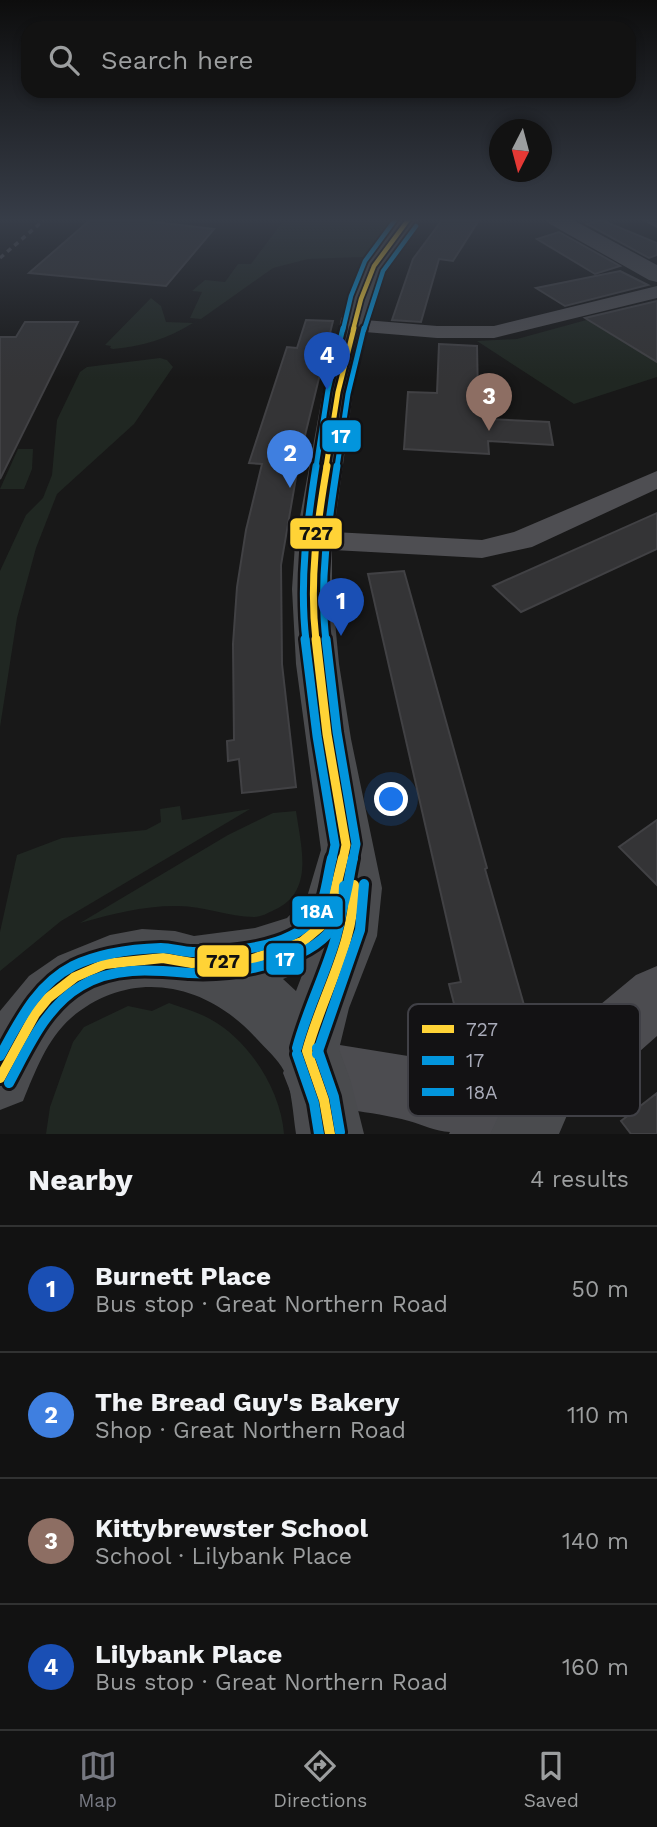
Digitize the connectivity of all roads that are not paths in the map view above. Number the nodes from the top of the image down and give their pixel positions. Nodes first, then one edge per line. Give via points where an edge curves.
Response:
1 (371, 273) edge
2 (657, 292) edge
3 (353, 325) junction
4 (657, 479) edge
5 (315, 540) junction
6 (346, 845) junction
7 (192, 963) junction
8 (657, 996) edge
9 (640, 1012) edge
10 (17, 1026) edge
11 (311, 1062) junction
12 (0, 1078) edge
13 (408, 1088) edge
14 (527, 1116) edge
15 (330, 1134) edge
16 (482, 1134) edge

1 - 3 main road
2 - 3 street via 494,332
3 - 5 main road
4 - 5 street via 522,540 482,549
5 - 6 main road via 315,634
6 - 7 main road via 330,912 302,942 253,959
6 - 11 main road via 356,914 319,1008
7 - 10 main road via 163,958 105,964 75,977
7 - 11 main road via 225,973 253,990 279,1015
8 - 9 street
10 - 12 main road
11 - 13 street
11 - 15 main road
14 - 16 street

